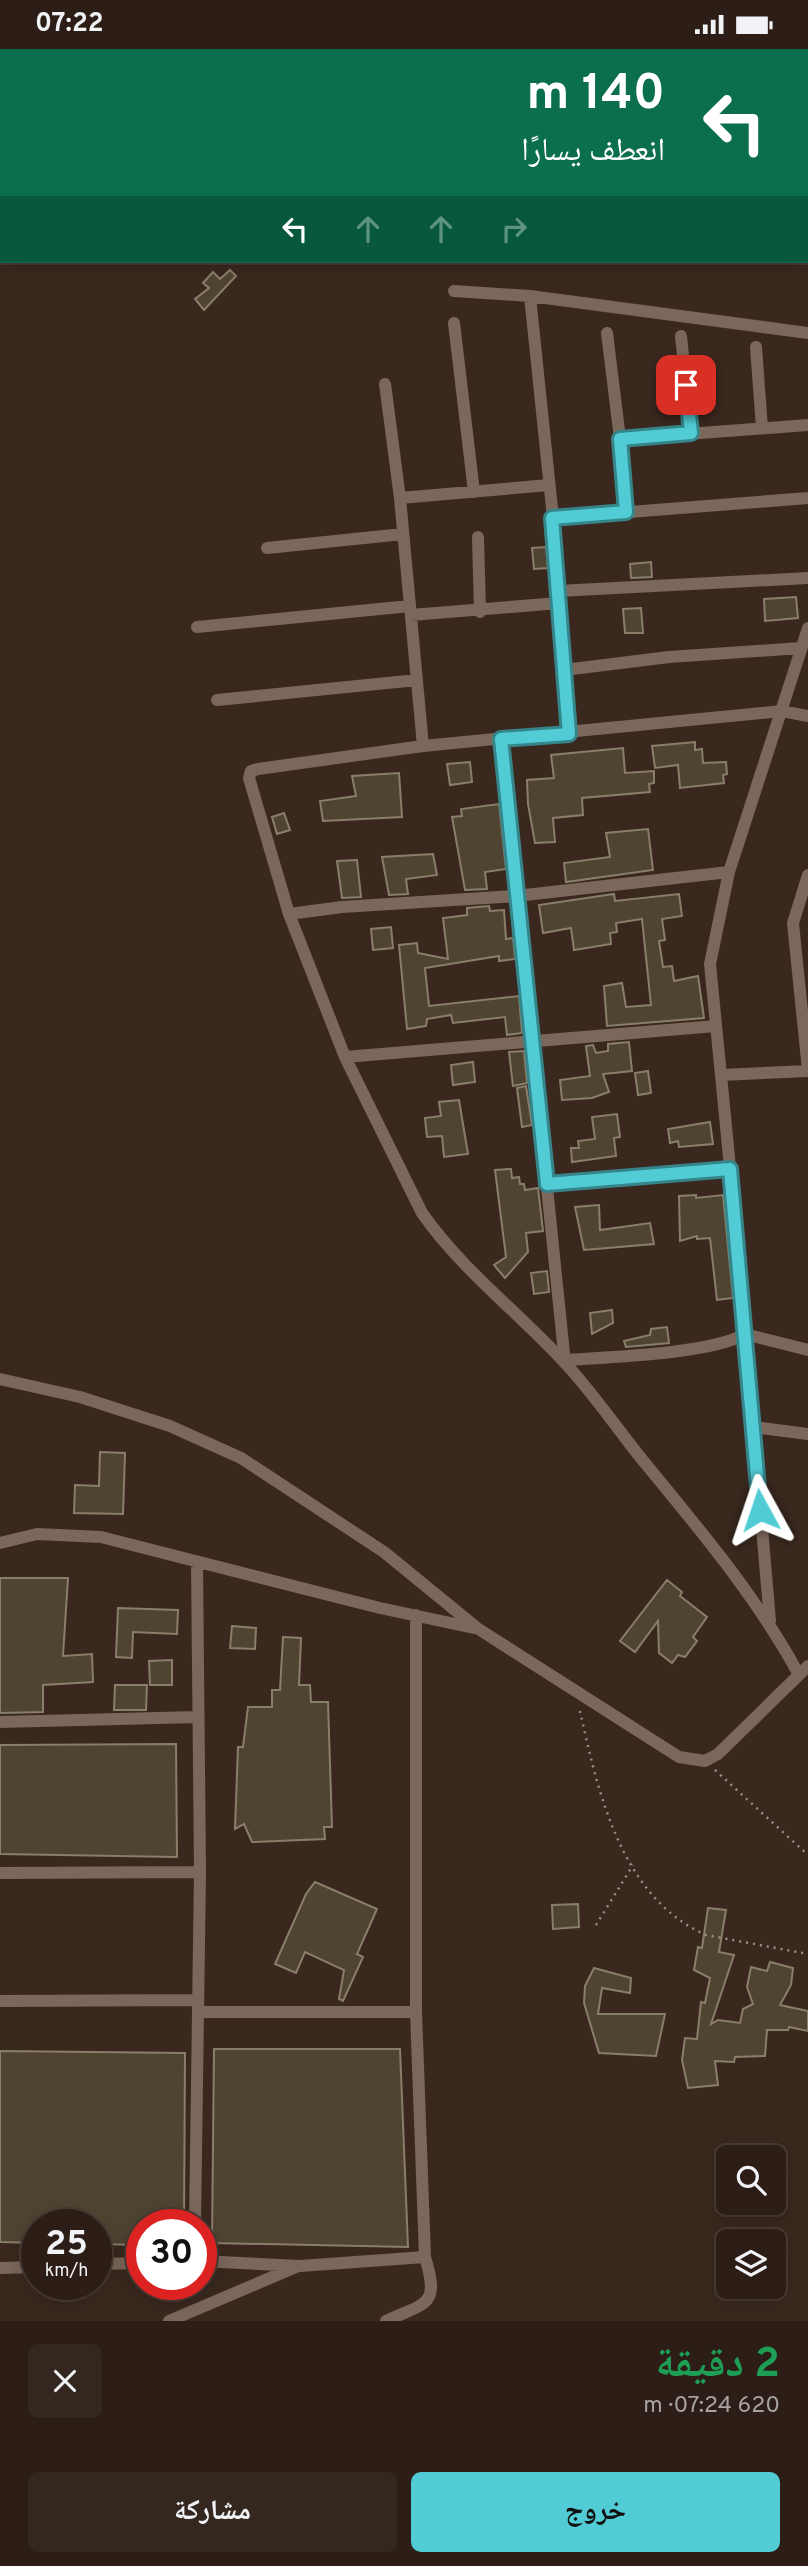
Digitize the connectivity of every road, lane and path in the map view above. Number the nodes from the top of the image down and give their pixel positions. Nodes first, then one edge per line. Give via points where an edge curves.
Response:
1 (454, 291) dead end
2 (530, 296) junction
3 (454, 323) dead end
4 (607, 333) dead end
5 (808, 333) edge
6 (681, 336) dead end
7 (756, 347) dead end
8 (385, 384) dead end
9 (808, 425) edge
10 (762, 428) junction
11 (691, 433) junction
12 (620, 439) junction
13 (549, 485) junction
14 (474, 492) junction
15 (400, 498) junction
16 (808, 498) edge
17 (626, 512) junction
18 (552, 518) junction
19 (403, 534) junction
20 (478, 537) dead end
21 (267, 548) dead end
22 (808, 578) edge
23 (558, 597) junction
24 (410, 611) junction
25 (480, 611) junction
26 (197, 627) dead end
27 (808, 628) edge
28 (802, 648) junction
29 (564, 670) junction
30 (417, 680) junction
31 (217, 700) dead end
32 (782, 711) junction
33 (808, 716) edge
34 (569, 734) junction
35 (501, 739) junction
36 (423, 746) junction
37 (729, 872) junction
38 (808, 875) edge
39 (516, 896) junction
40 (289, 914) junction
41 (716, 1026) junction
42 (532, 1043) junction
43 (345, 1057) junction
44 (808, 1070) edge
45 (721, 1075) junction
46 (730, 1169) junction
47 (547, 1184) junction
48 (746, 1334) junction
49 (808, 1350) edge
50 (565, 1361) junction
51 (0, 1379) edge
52 (753, 1427) junction
53 (808, 1434) edge
54 (0, 1543) edge
55 (197, 1562) junction
56 (416, 1615) junction
57 (770, 1622) junction
58 (477, 1628) junction
59 (803, 1669) edge
60 (575, 1689) junction
61 (198, 1717) junction
62 (0, 1722) edge
63 (705, 1761) junction
64 (808, 1855) edge
65 (633, 1865) junction
66 (200, 1871) junction
67 (0, 1873) edge
68 (596, 1925) dead end
69 (808, 1954) edge
70 (0, 2001) edge
71 (198, 2006) junction
72 (416, 2012) junction
73 (195, 2209) edge
74 (425, 2257) junction
75 (217, 2262) edge
76 (300, 2266) junction
77 (21, 2267) edge
78 (0, 2268) edge
79 (169, 2321) edge
80 (386, 2321) edge

1 - 2 street
2 - 5 street
2 - 13 street
3 - 14 street
4 - 12 street
6 - 11 street
7 - 10 street
8 - 15 street
9 - 10 street
10 - 11 street
11 - 12 street
12 - 17 street
13 - 14 street
13 - 18 street
14 - 15 street
15 - 19 street
16 - 17 street
17 - 18 street
18 - 23 street
19 - 21 street
19 - 24 street
20 - 25 street
22 - 23 street
23 - 25 street
23 - 29 street
24 - 25 street
24 - 26 street
24 - 30 street
27 - 28 street
28 - 29 street
28 - 32 street
29 - 34 street
30 - 31 street
30 - 36 street
32 - 33 street
32 - 34 street
32 - 37 street
34 - 35 street
35 - 36 street
35 - 39 street
36 - 40 street via 251,771 250,781
37 - 39 street
37 - 41 street via 710,964
38 - 44 street via 793,923
39 - 40 street
39 - 42 street
40 - 43 street
41 - 42 street
41 - 45 street
42 - 43 street
42 - 47 street
43 - 50 street via 411,1194 436,1234
44 - 45 street
45 - 46 street
46 - 47 street
46 - 48 street
47 - 50 street
48 - 49 street
48 - 50 street via 734,1341 658,1353
48 - 52 street
50 - 57 street
51 - 58 street via 80,1397 222,1448 384,1552
52 - 53 street
52 - 57 street
54 - 55 street via 37,1534 85,1535
55 - 56 street
55 - 61 street
56 - 58 street
56 - 72 street
57 - 59 street
58 - 60 street
59 - 63 street via 718,1754
60 - 63 street via 670,1753
60 - 65 path via 603,1805
61 - 62 street
61 - 66 street
63 - 64 path
65 - 68 path
65 - 69 path via 665,1907 692,1929 723,1940
66 - 67 street
66 - 71 street
70 - 71 street
71 - 72 street
71 - 73 street
72 - 74 street
74 - 76 street
74 - 80 street via 433,2285 429,2299
75 - 76 street
76 - 79 street
77 - 78 street

